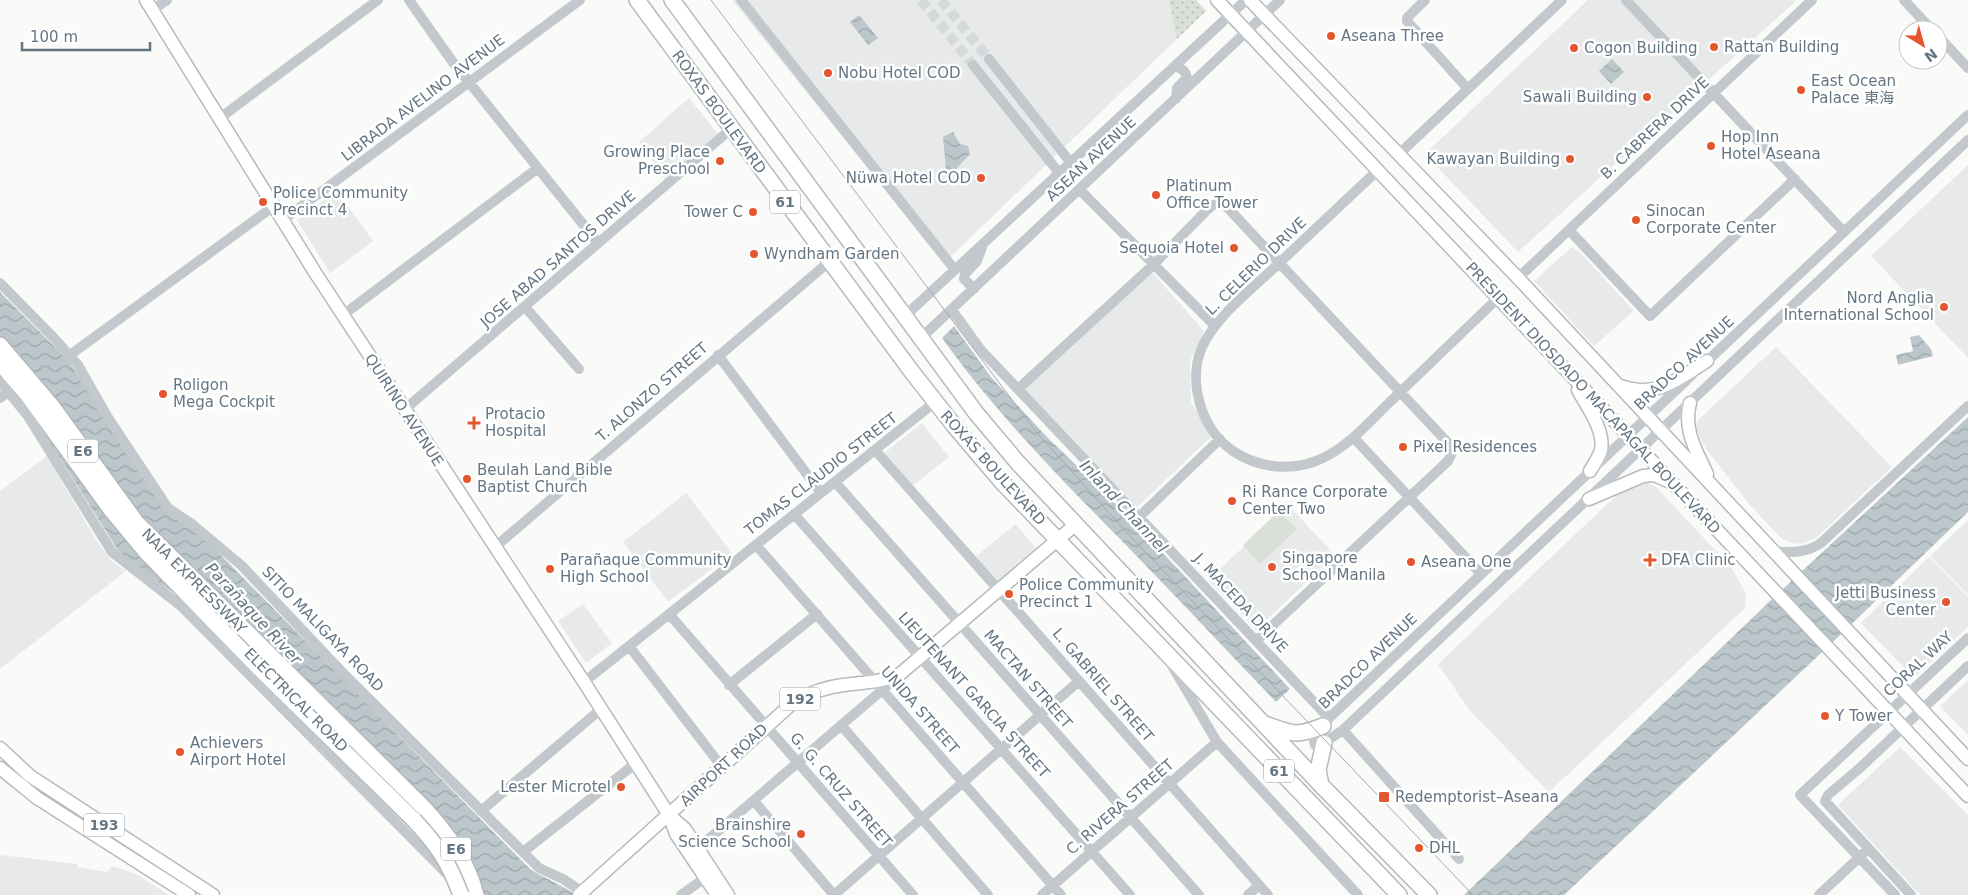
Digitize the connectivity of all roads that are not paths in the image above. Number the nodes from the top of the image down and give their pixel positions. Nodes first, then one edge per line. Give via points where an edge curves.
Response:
1 (167, 0) edge
2 (378, 0) edge
3 (409, 0) edge
4 (580, 0) edge
5 (637, 0) edge
6 (672, 0) edge
7 (741, 0) edge
8 (1217, 0) edge
9 (1246, 0) edge
10 (1250, 0) edge
11 (1280, 0) edge
12 (1425, 0) edge
13 (1562, 0) edge
14 (1626, 0) edge
15 (1812, 0) edge
16 (1904, 0) edge
17 (148, 5) edge
18 (1231, 14) junction
19 (1265, 15) junction
20 (1923, 20) edge
21 (1247, 31) junction
22 (1948, 47) edge
23 (989, 59) tunnel mouth
24 (973, 65) tunnel mouth
25 (1176, 66) junction
26 (1968, 68) edge
27 (470, 82) junction
28 (1468, 88) junction
29 (1714, 93) junction
30 (1176, 99) junction
31 (1968, 115) edge
32 (220, 118) junction
33 (731, 129) junction
34 (1968, 140) edge
35 (1398, 154) junction
36 (1071, 163) junction
37 (538, 168) junction
38 (1378, 170) junction
39 (1060, 174) junction
40 (1795, 180) junction
41 (1080, 190) junction
42 (274, 206) junction
43 (283, 220) junction
44 (1569, 230) junction
45 (1844, 232) junction
46 (598, 243) junction
47 (983, 244) junction
48 (830, 261) junction
49 (1154, 264) junction
50 (1278, 264) junction
51 (955, 270) junction
52 (1799, 275) junction
53 (1518, 278) junction
54 (0, 283) edge
55 (974, 289) junction
56 (1498, 298) junction
57 (525, 307) junction
58 (1789, 309) junction
59 (952, 310) junction
60 (343, 315) junction
61 (905, 316) junction
62 (1215, 326) junction
63 (921, 338) junction
64 (0, 345) edge
65 (70, 355) junction
66 (718, 355) junction
67 (1707, 361) junction
68 (0, 363) edge
69 (579, 369) dead end
70 (1570, 375) junction
71 (0, 382) edge
72 (1618, 385) junction
73 (1018, 389) junction
74 (9, 391) junction
75 (1400, 392) junction
76 (0, 398) edge
77 (935, 402) junction
78 (1690, 403) junction
79 (1968, 406) edge
80 (404, 410) junction
81 (1648, 417) junction
82 (1661, 430) junction
83 (1628, 436) junction
84 (1354, 438) junction
85 (1220, 439) junction
86 (1641, 449) junction
87 (875, 450) junction
88 (1590, 471) junction
89 (834, 482) junction
90 (1675, 485) junction
91 (1712, 485) junction
92 (821, 493) junction
93 (1410, 497) junction
94 (1589, 498) junction
95 (1560, 500) junction
96 (794, 514) junction
97 (1139, 517) junction
98 (1565, 520) junction
99 (1075, 525) junction
100 (1058, 540) junction
101 (756, 544) junction
102 (495, 547) junction
103 (1773, 551) junction
104 (1481, 574) junction
105 (999, 590) junction
106 (669, 614) junction
107 (817, 614) junction
108 (960, 624) junction
109 (1968, 638) edge
110 (1256, 641) junction
111 (629, 646) junction
112 (1160, 646) junction
113 (920, 658) junction
114 (1968, 666) edge
115 (1079, 681) junction
116 (584, 682) junction
117 (730, 685) junction
118 (880, 686) junction
119 (1907, 694) junction
120 (601, 709) junction
121 (1921, 710) junction
122 (1889, 712) junction
123 (1040, 715) junction
124 (1261, 722) junction
125 (1326, 722) junction
126 (841, 725) junction
127 (766, 727) junction
128 (1903, 727) junction
129 (1343, 730) junction
130 (1217, 742) junction
131 (1324, 743) junction
132 (0, 748) edge
133 (1002, 749) junction
134 (1968, 759) edge
135 (797, 763) junction
136 (636, 764) junction
137 (722, 767) junction
138 (0, 768) edge
139 (963, 783) junction
140 (1169, 783) junction
141 (1320, 785) junction
142 (1968, 796) edge
143 (754, 801) junction
144 (481, 811) junction
145 (669, 816) junction
146 (1130, 817) junction
147 (923, 818) junction
148 (697, 849) junction
149 (1868, 849) junction
150 (1092, 851) junction
151 (523, 852) junction
152 (879, 856) junction
153 (1859, 858) junction
154 (1459, 859) dead end
155 (705, 878) junction
156 (1053, 885) junction
157 (1259, 885) junction
158 (583, 894) edge
159 (189, 895) edge
160 (213, 895) edge
161 (461, 895) edge
162 (468, 895) edge
163 (476, 895) edge
164 (681, 895) edge
165 (717, 895) edge
166 (728, 895) edge
167 (834, 895) edge
168 (913, 895) edge
169 (988, 895) edge
170 (1042, 895) edge
171 (1062, 895) edge
172 (1130, 895) edge
173 (1198, 895) edge
174 (1248, 895) edge
175 (1268, 895) edge
176 (1358, 895) edge
177 (1399, 895) edge
178 (1429, 895) edge
179 (1819, 895) edge
180 (1895, 895) edge
181 (1911, 895) edge

1 - 17 street
2 - 32 street
3 - 27 street
4 - 27 street, LIBRADA AVELINO AVENUE
5 - 33 highway, ROXAS BOULEVARD / 61
6 - 61 highway, ROXAS BOULEVARD / 61
7 - 51 street
8 - 18 main road, PRESIDENT DIOSDADO MACAPAGAL BOULEVARD
9 - 18 street, ASEAN AVENUE
10 - 19 main road, PRESIDENT DIOSDADO MACAPAGAL BOULEVARD
11 - 19 street, ASEAN AVENUE
12 - 28 street via 1407,18 1409,24
13 - 28 street
14 - 29 street
15 - 29 street, B. CABRERA DRIVE
16 - 20 street
17 - 32 main road, QUIRINO AVENUE
18 - 21 main road, PRESIDENT DIOSDADO MACAPAGAL BOULEVARD
18 - 25 street, ASEAN AVENUE
19 - 21 street, ASEAN AVENUE
19 - 35 main road, PRESIDENT DIOSDADO MACAPAGAL BOULEVARD
21 - 30 street, ASEAN AVENUE
21 - 38 main road, PRESIDENT DIOSDADO MACAPAGAL BOULEVARD
22 - 26 street
23 - 36 street
24 - 39 street
25 - 30 street via 1186,73 1186,78 1177,88
25 - 36 street, ASEAN AVENUE
27 - 37 street
27 - 43 street, LIBRADA AVELINO AVENUE
28 - 35 street
29 - 40 street
29 - 44 street, B. CABRERA DRIVE
30 - 41 street, ASEAN AVENUE
31 - 45 street, BRADCO AVENUE
32 - 42 main road, QUIRINO AVENUE
33 - 46 street, JOSE ABAD SANTOS DRIVE
33 - 48 highway, ROXAS BOULEVARD / 61
34 - 58 street
35 - 53 main road, PRESIDENT DIOSDADO MACAPAGAL BOULEVARD
36 - 39 street, ASEAN AVENUE
37 - 46 street
37 - 60 street
38 - 50 street, L. CELERIO DRIVE
38 - 56 main road, PRESIDENT DIOSDADO MACAPAGAL BOULEVARD
39 - 47 street, ASEAN AVENUE
40 - 44 street via 1650,316
40 - 45 street
41 - 49 street
41 - 55 street, ASEAN AVENUE
42 - 43 main road, QUIRINO AVENUE
42 - 65 street
43 - 60 main road, QUIRINO AVENUE
44 - 53 street, B. CABRERA DRIVE
45 - 52 street, BRADCO AVENUE
46 - 57 street, JOSE ABAD SANTOS DRIVE
47 - 51 street, ASEAN AVENUE
47 - 55 street via 977,260 965,274 964,279
48 - 66 street, T. ALONZO STREET
48 - 77 highway, ROXAS BOULEVARD / 61
49 - 50 street via 1207,210 1220,203
49 - 62 street
49 - 73 street
50 - 62 street, L. CELERIO DRIVE
50 - 75 street
51 - 61 street, ASEAN AVENUE
52 - 58 street via 1786,295
52 - 67 street, BRADCO AVENUE
53 - 72 main road, PRESIDENT DIOSDADO MACAPAGAL BOULEVARD
54 - 65 street, SITIO MALIGAYA ROAD
55 - 59 street, ASEAN AVENUE
56 - 70 main road, PRESIDENT DIOSDADO MACAPAGAL BOULEVARD
56 - 75 street, L. CELERIO DRIVE
57 - 69 street
57 - 80 street, JOSE ABAD SANTOS DRIVE
58 - 78 street
59 - 63 street, ASEAN AVENUE
59 - 73 street, J. MACEDA DRIVE via 980,349
60 - 80 main road, QUIRINO AVENUE
61 - 63 highway, ROXAS BOULEVARD / 61
62 - 85 street, L. CELERIO DRIVE via 1198,360 1196,382 1202,410
63 - 99 highway, ROXAS BOULEVARD / 61 via 994,434
64 - 163 highway, NAIA EXPRESSWAY / E6 via 46,398 136,522 425,809 462,858
65 - 144 street, SITIO MALIGAYA ROAD via 168,508 241,565
66 - 92 street
66 - 102 street, T. ALONZO STREET
67 - 72 main road via 1656,390 1639,391
67 - 81 street, BRADCO AVENUE
68 - 161 highway, NAIA EXPRESSWAY / E6, bridge via 146,552 436,845 450,867
70 - 83 main road, PRESIDENT DIOSDADO MACAPAGAL BOULEVARD
70 - 88 main road via 1601,439 1600,454
71 - 74 street, ELECTRICAL ROAD
72 - 81 main road, PRESIDENT DIOSDADO MACAPAGAL BOULEVARD
73 - 97 street, J. MACEDA DRIVE
74 - 76 street
74 - 162 street, ELECTRICAL ROAD via 28,416 112,552 181,606
75 - 84 street, L. CELERIO DRIVE
75 - 93 street via 1448,443 1452,452 1448,461
77 - 87 street, TOMAS CLAUDIO STREET
77 - 100 highway, ROXAS BOULEVARD / 61 via 1001,481
78 - 82 street
78 - 91 main road via 1689,435
79 - 103 street via 1821,544 1799,552
80 - 102 main road, QUIRINO AVENUE
81 - 82 main road, PRESIDENT DIOSDADO MACAPAGAL BOULEVARD
81 - 83 street, BRADCO AVENUE
82 - 86 street
82 - 91 main road, PRESIDENT DIOSDADO MACAPAGAL BOULEVARD
83 - 86 main road, PRESIDENT DIOSDADO MACAPAGAL BOULEVARD
83 - 88 street, BRADCO AVENUE
84 - 85 street, L. CELERIO DRIVE via 1307,465 1290,467 1258,464 1230,449
84 - 93 street
85 - 97 street
86 - 90 main road, PRESIDENT DIOSDADO MACAPAGAL BOULEVARD
86 - 94 street
87 - 89 street, TOMAS CLAUDIO STREET
87 - 105 street, L. GABRIEL STREET
88 - 95 street, BRADCO AVENUE
89 - 92 street, TOMAS CLAUDIO STREET
89 - 108 street, MACTAN STREET
90 - 94 main road via 1658,476 1643,476
90 - 122 main road, PRESIDENT DIOSDADO MACAPAGAL BOULEVARD
91 - 103 main road, PRESIDENT DIOSDADO MACAPAGAL BOULEVARD
92 - 96 street, TOMAS CLAUDIO STREET
93 - 104 street
93 - 110 street
94 - 98 street
95 - 98 street via 1570,494 1577,498
95 - 104 street, BRADCO AVENUE
96 - 101 street, TOMAS CLAUDIO STREET
96 - 113 street, LIEUTENANT GARCIA STREET
97 - 110 street, J. MACEDA DRIVE
98 - 129 street
99 - 100 main road, AIRPORT ROAD / 192
99 - 124 highway, ROXAS BOULEVARD / 61
100 - 105 main road, AIRPORT ROAD / 192
100 - 112 highway, ROXAS BOULEVARD / 61
101 - 106 street, TOMAS CLAUDIO STREET
101 - 107 street, UNIDA STREET
102 - 116 main road, QUIRINO AVENUE
103 - 119 main road, PRESIDENT DIOSDADO MACAPAGAL BOULEVARD
104 - 125 street, BRADCO AVENUE
105 - 108 main road, AIRPORT ROAD / 192
105 - 115 street, L. GABRIEL STREET
106 - 111 street, TOMAS CLAUDIO STREET
106 - 117 street, G. G. CRUZ STREET
107 - 117 street
107 - 118 street, UNIDA STREET
108 - 113 main road, AIRPORT ROAD / 192
108 - 123 street, MACTAN STREET
109 - 119 street, CORAL WAY
110 - 125 street, J. MACEDA DRIVE
111 - 116 street, TOMAS CLAUDIO STREET
111 - 137 street
112 - 130 street
112 - 177 highway, ROXAS BOULEVARD / 61
113 - 118 main road, AIRPORT ROAD / 192
113 - 133 street, LIEUTENANT GARCIA STREET
114 - 121 street
115 - 123 street
115 - 140 street, L. GABRIEL STREET
116 - 120 main road, QUIRINO AVENUE
117 - 127 street, G. G. CRUZ STREET
118 - 126 street
118 - 127 main road, AIRPORT ROAD / 192 via 842,685 808,694
118 - 139 street, UNIDA STREET
119 - 121 main road, PRESIDENT DIOSDADO MACAPAGAL BOULEVARD
119 - 122 street, CORAL WAY
120 - 136 main road, QUIRINO AVENUE
120 - 144 street
121 - 128 street
121 - 134 main road, PRESIDENT DIOSDADO MACAPAGAL BOULEVARD
122 - 128 main road, PRESIDENT DIOSDADO MACAPAGAL BOULEVARD
122 - 153 street, CORAL WAY via 1800,795
123 - 133 street
123 - 146 street, MACTAN STREET
124 - 125 highway via 1300,734
124 - 141 highway, ROXAS BOULEVARD / 61
125 - 131 street, BRADCO AVENUE via 1314,741 1317,746
126 - 135 street
126 - 147 street
127 - 135 street, G. G. CRUZ STREET
127 - 137 main road, AIRPORT ROAD / 192
128 - 142 main road, PRESIDENT DIOSDADO MACAPAGAL BOULEVARD
128 - 149 street via 1825,801
129 - 131 street
129 - 154 street
130 - 140 street, C. RIVERA STREET
130 - 176 street
131 - 141 highway via 1318,770
132 - 160 main road, 193 via 30,776
133 - 139 street
133 - 150 street, LIEUTENANT GARCIA STREET
135 - 143 street
135 - 152 street, G. G. CRUZ STREET
136 - 145 main road, QUIRINO AVENUE
136 - 151 street
137 - 145 main road, AIRPORT ROAD / 192
138 - 159 main road, 193 via 37,798
139 - 147 street
139 - 156 street, UNIDA STREET
140 - 146 street, C. RIVERA STREET
140 - 157 street, L. GABRIEL STREET
141 - 178 highway, ROXAS BOULEVARD / 61
143 - 148 street
143 - 167 street
144 - 151 street, SITIO MALIGAYA ROAD
145 - 148 main road, QUIRINO AVENUE via 685,829
145 - 155 main road, QUIRINO AVENUE via 676,834
145 - 158 main road, AIRPORT ROAD / 192
146 - 150 street, C. RIVERA STREET
146 - 173 street, MACTAN STREET
147 - 152 street
147 - 169 street
148 - 166 main road, QUIRINO AVENUE
149 - 153 street
149 - 181 street
150 - 156 street, C. RIVERA STREET
150 - 172 street, LIEUTENANT GARCIA STREET
151 - 158 street, SITIO MALIGAYA ROAD via 539,868 563,879
152 - 167 street
152 - 168 street, G. G. CRUZ STREET
153 - 179 street
153 - 180 street
155 - 164 street
155 - 165 main road, QUIRINO AVENUE
156 - 170 street, C. RIVERA STREET
156 - 171 street, UNIDA STREET
157 - 174 street
157 - 175 street, L. GABRIEL STREET

